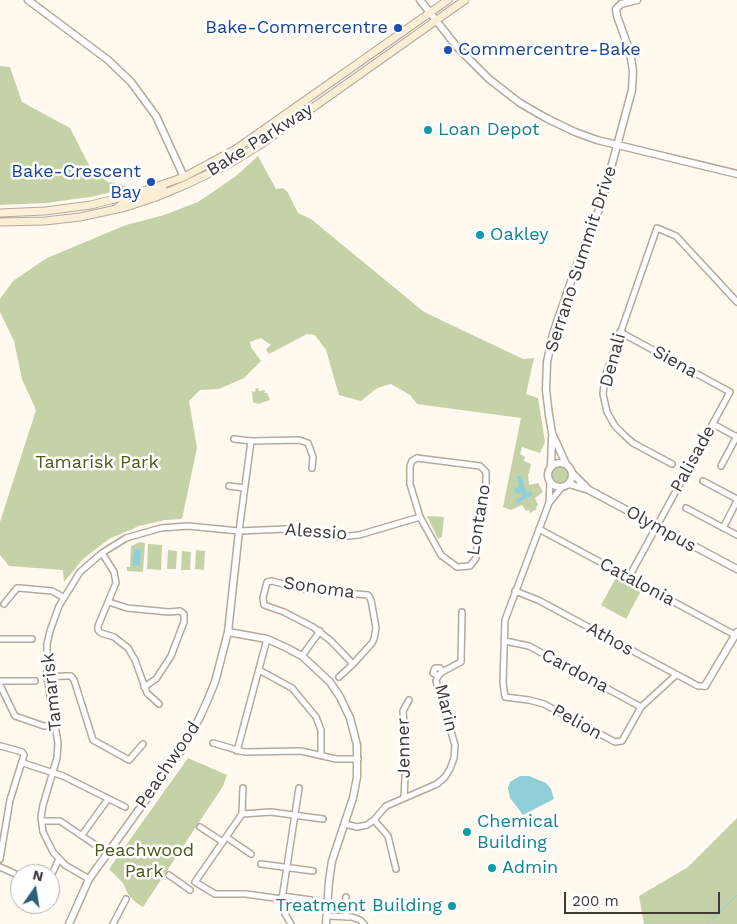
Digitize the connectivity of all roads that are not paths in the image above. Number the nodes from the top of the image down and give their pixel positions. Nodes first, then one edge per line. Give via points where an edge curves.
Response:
1 (28, 0) edge
2 (420, 0) edge
3 (448, 0) edge
4 (464, 0) edge
5 (637, 0) edge
6 (429, 13) junction
7 (435, 21) junction
8 (618, 145) junction
9 (737, 174) edge
10 (184, 176) junction
11 (114, 209) junction
12 (0, 213) edge
13 (0, 222) edge
14 (737, 302) edge
15 (620, 332) junction
16 (737, 391) edge
17 (730, 392) junction
18 (713, 424) junction
19 (552, 433) junction
20 (737, 437) edge
21 (234, 439) dead end
22 (251, 441) junction
23 (566, 464) junction
24 (672, 464) dead end
25 (551, 466) junction
26 (721, 466) dead end
27 (312, 468) dead end
28 (572, 473) junction
29 (703, 481) dead end
30 (550, 483) junction
31 (228, 486) dead end
32 (565, 486) junction
33 (244, 488) junction
34 (589, 490) junction
35 (737, 500) edge
36 (549, 503) junction
37 (686, 508) dead end
38 (420, 517) junction
39 (656, 526) junction
40 (723, 528) junction
41 (539, 529) junction
42 (239, 531) junction
43 (737, 535) edge
44 (102, 553) junction
45 (736, 570) edge
46 (629, 577) junction
47 (515, 591) junction
48 (63, 597) junction
49 (109, 602) junction
50 (4, 604) dead end
51 (462, 612) dead end
52 (228, 632) junction
53 (320, 632) junction
54 (736, 633) edge
55 (0, 639) edge
56 (32, 639) dead end
57 (267, 639) junction
58 (505, 641) junction
59 (302, 656) junction
60 (353, 664) junction
61 (259, 670) junction
62 (676, 675) junction
63 (47, 677) junction
64 (339, 678) dead end
65 (0, 681) edge
66 (35, 681) dead end
67 (0, 685) edge
68 (144, 686) junction
69 (705, 686) joint
70 (505, 697) joint
71 (409, 700) dead end
72 (159, 704) dead end
73 (641, 707) junction
74 (55, 725) junction
75 (213, 743) dead end
76 (143, 744) dead end
77 (1, 746) edge
78 (237, 751) junction
79 (321, 755) junction
80 (358, 759) junction
81 (23, 762) junction
82 (53, 772) junction
83 (243, 788) dead end
84 (299, 788) dead end
85 (404, 798) junction
86 (108, 799) junction
87 (125, 807) dead end
88 (242, 814) junction
89 (295, 816) junction
90 (324, 819) dead end
91 (374, 820) junction
92 (42, 821) junction
93 (345, 824) junction
94 (200, 827) dead end
95 (82, 835) junction
96 (224, 840) junction
97 (97, 846) dead end
98 (250, 854) dead end
99 (0, 859) edge
100 (59, 859) junction
101 (57, 864) edge
102 (260, 864) dead end
103 (287, 868) junction
104 (396, 869) dead end
105 (313, 871) dead end
106 (169, 875) dead end
107 (89, 879) junction
108 (190, 890) dead end
109 (282, 897) junction
110 (346, 897) dead end
111 (126, 899) dead end
112 (311, 900) dead end
113 (326, 916) junction
114 (346, 917) junction
115 (69, 924) edge
116 (113, 924) edge
117 (291, 924) edge
118 (326, 924) edge
119 (364, 924) edge

1 - 10 street via 108,60 131,82 156,116
2 - 6 street
3 - 6 main road, Bake Parkway
4 - 7 main road, Bake Parkway
5 - 8 street, Serrano Summit Drive via 621,4 616,9 633,71 632,90
6 - 7 street
6 - 10 main road, Bake Parkway via 236,149
7 - 8 street via 489,79 520,103 575,132
7 - 11 main road, Bake Parkway via 229,164 156,197
8 - 9 street
8 - 19 street, Serrano Summit Drive via 601,205 553,334 546,390
10 - 11 main road via 173,186 124,202
10 - 12 main road, Bake Parkway via 138,193 91,205
11 - 13 main road, Bake Parkway via 63,219
14 - 15 street, Denali via 676,236 657,228
15 - 17 street, Siena
15 - 24 street, Denali via 604,384 607,412 624,435
16 - 17 street
17 - 18 street, Palisade
18 - 20 street
18 - 39 street, Palisade
19 - 23 street, Serrano Summit Drive
19 - 25 street, Serrano Summit Drive
20 - 26 street
21 - 22 street
22 - 27 street via 300,440 308,443 313,457
22 - 33 street
23 - 25 street
23 - 28 street, Serrano Summit Drive
25 - 30 street, Serrano Summit Drive via 547,473
28 - 32 street, Serrano Summit Drive
28 - 34 street, Olympus
29 - 35 street
30 - 32 street
30 - 36 street, Serrano Summit Drive
31 - 33 street
32 - 34 street, Olympus
32 - 36 street, Serrano Summit Drive
33 - 42 street
34 - 39 street, Olympus
35 - 40 street
36 - 41 street, Serrano Summit Drive
37 - 40 street
38 - 38 street, Lontano via 441,555 457,568 470,566 476,558 486,472 480,466 417,458 412,461 410,484
38 - 42 street, Alessio via 359,535 338,537 286,529
39 - 45 street, Olympus
39 - 46 street, Palisade
40 - 43 street
41 - 46 street, Catalonia
41 - 47 street, Serrano Summit Drive
42 - 44 street, Tamarisk via 188,526 161,528 126,538
42 - 52 street, Peachwood
44 - 48 street, Tamarisk via 80,572
44 - 49 street via 115,578
46 - 54 street, Catalonia
47 - 58 street, Serrano Summit Drive via 505,620
47 - 62 street, Athos via 538,600
48 - 50 street via 52,591 19,588
48 - 63 street, Tamarisk via 50,631
49 - 68 street via 98,630 128,648
49 - 68 street via 127,608 183,613 184,622 171,656 156,679
51 - 85 street, Marin via 461,662 440,674 436,683 455,745 454,758 441,781
52 - 57 street
52 - 107 street, Peachwood via 215,682 181,751
53 - 59 street
53 - 60 street
53 - 60 street, Sonoma via 298,618 264,605 267,582 368,595 375,634 372,643
54 - 69 street
55 - 56 street
57 - 59 street
57 - 61 street
58 - 70 street, Serrano Summit Drive
58 - 73 street, Cardona via 529,646
59 - 80 street via 321,672 340,697 351,723
60 - 64 street
61 - 78 street
61 - 79 street via 292,688 316,717 321,730
62 - 69 street, Athos
62 - 73 street, Pelion
63 - 74 street, Tamarisk
63 - 76 street via 71,676 74,680 93,740 129,760
65 - 66 street
67 - 74 street via 15,716 44,726
68 - 72 street via 149,696
70 - 73 street, Pelion via 544,704 615,742 622,741
71 - 85 street, Jenner via 403,710
74 - 82 street, Tamarisk via 58,743
75 - 78 street
77 - 81 street via 24,754
78 - 79 street via 301,751
79 - 80 street
80 - 93 street via 355,790
81 - 82 street
81 - 99 street via 10,800
82 - 86 street
82 - 92 street, Tamarisk via 42,809
83 - 88 street
84 - 89 street
85 - 91 street via 386,806
86 - 87 street
86 - 95 street
88 - 89 street via 271,812
88 - 96 street
89 - 90 street
89 - 103 street
91 - 93 street via 359,827
91 - 104 street via 388,836
92 - 95 street via 60,821
92 - 100 street, Tamarisk via 47,841
93 - 113 street via 330,871
94 - 96 street
95 - 97 street
96 - 98 street
96 - 109 street via 195,882 215,894
100 - 101 street
100 - 107 street, Tamarisk
102 - 103 street
103 - 105 street
103 - 109 street
106 - 108 street
107 - 115 street, Peachwood
109 - 112 street
109 - 117 street via 285,914
110 - 114 street
111 - 116 street
113 - 114 street
113 - 118 street
114 - 119 street

